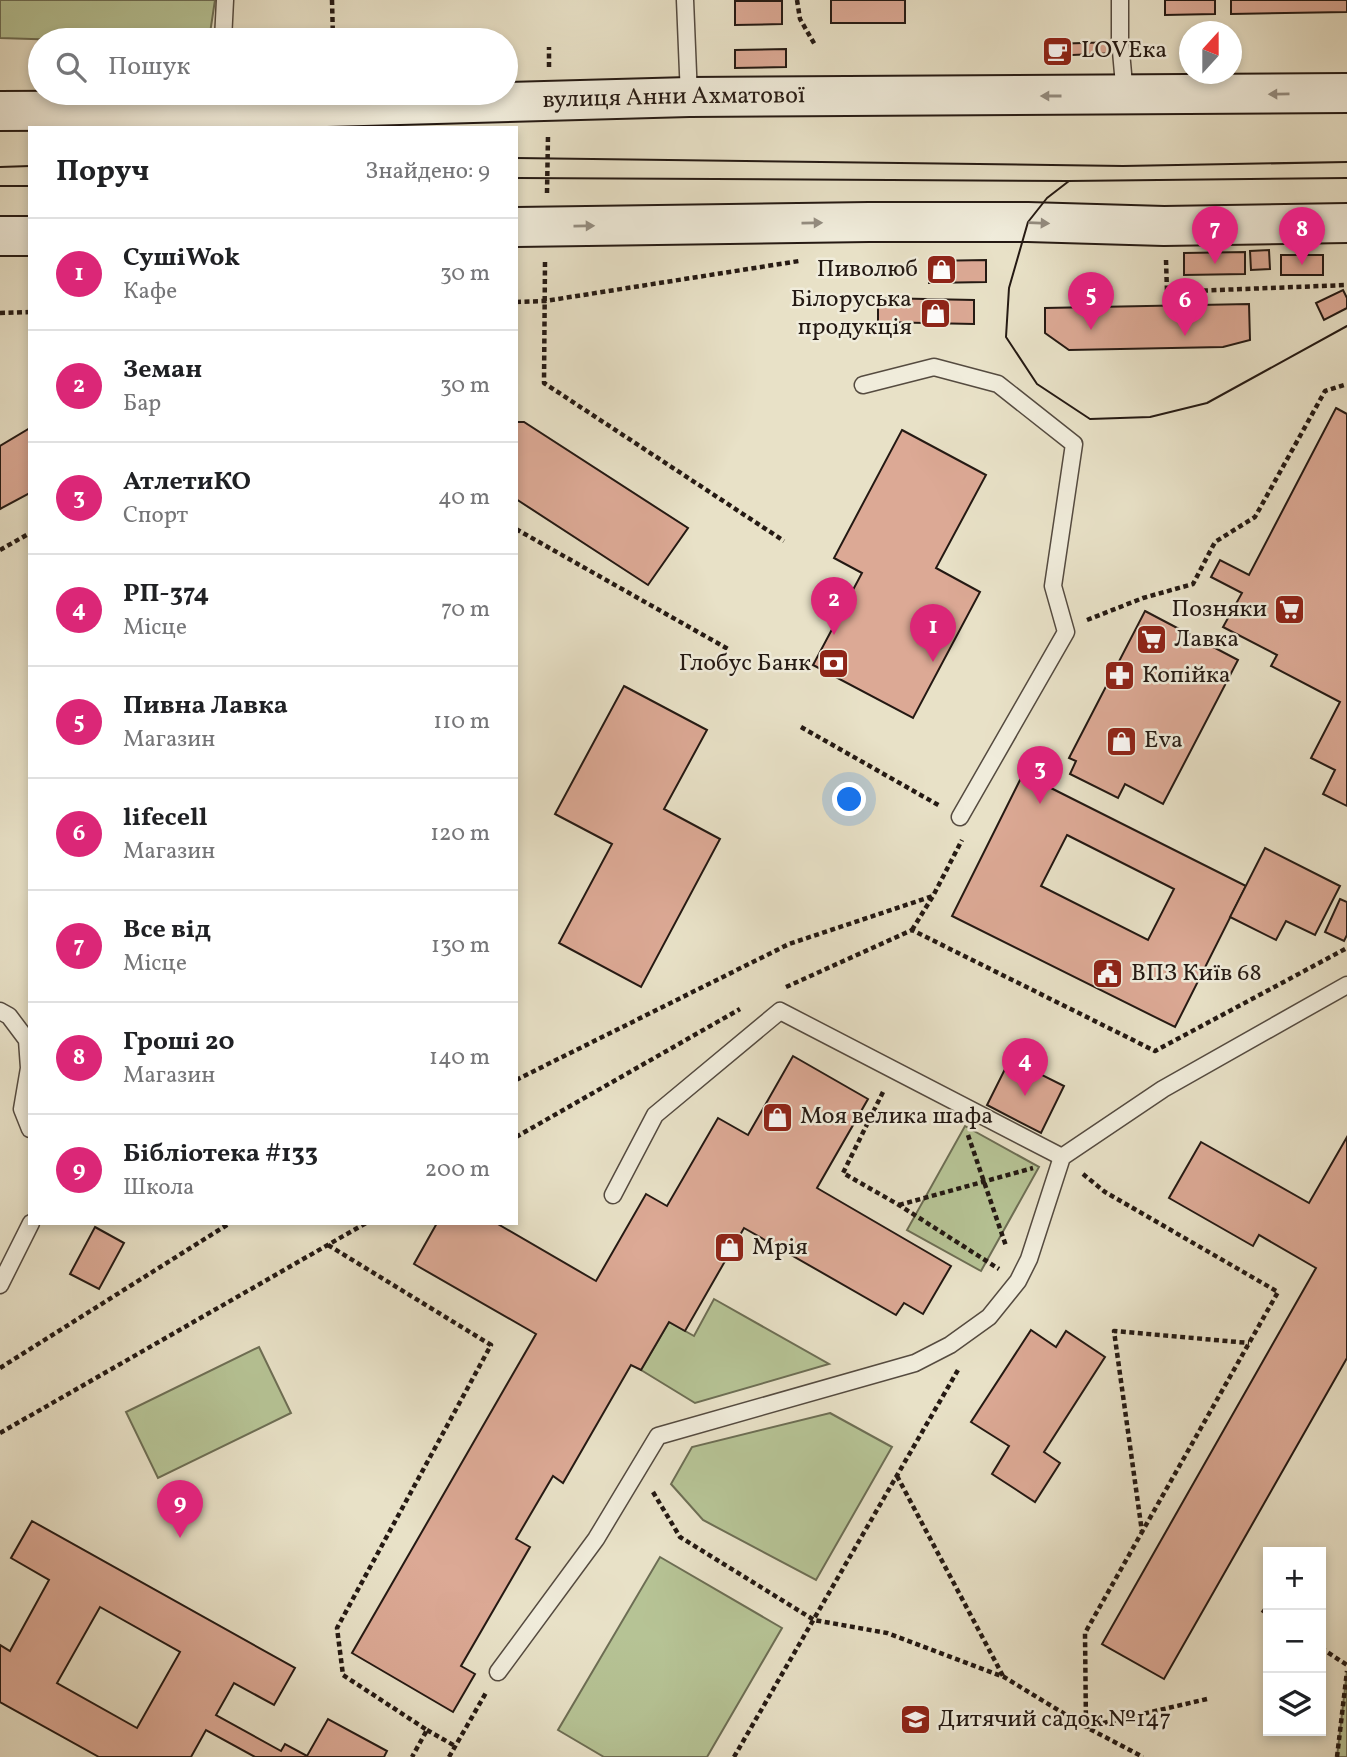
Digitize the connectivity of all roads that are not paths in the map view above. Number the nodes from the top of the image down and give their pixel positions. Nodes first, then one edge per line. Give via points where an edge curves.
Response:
1 (225, 0) edge
2 (685, 0) edge
3 (1120, 0) edge
4 (224, 28) edge
5 (1347, 93) edge
6 (1125, 96) junction
7 (689, 97) junction
8 (518, 98) edge
9 (130, 105) edge
10 (0, 111) edge
11 (1347, 223) edge
12 (531, 226) edge
13 (0, 236) edge
14 (28, 236) edge
15 (863, 385) dead end
16 (960, 817) road end
17 (1347, 985) edge
18 (0, 1011) edge
19 (28, 1054) edge
20 (28, 1074) edge
21 (28, 1124) edge
22 (1062, 1157) junction
23 (612, 1195) dead end
24 (30, 1225) edge
25 (0, 1285) edge
26 (498, 1672) road end

1 - 4 lane
2 - 7 lane
3 - 6 lane
5 -> 6 main road, вулиця Анни Ахматової
6 -> 7 main road, вулиця Анни Ахматової
7 - 8 main road, вулиця Анни Ахматової
9 - 10 main road, вулиця Анни Ахматової
12 -> 11 main road
13 - 14 main road
15 - 16 lane via 934,368 998,384 1074,444 1053,586 1066,632
17 - 22 lane via 1163,1089
18 - 19 lane via 27,1040
20 - 21 lane via 22,1109
22 - 23 lane via 780,1011 655,1115
22 - 26 lane via 1029,1259 989,1317 915,1363 658,1436 596,1539
24 - 25 lane

